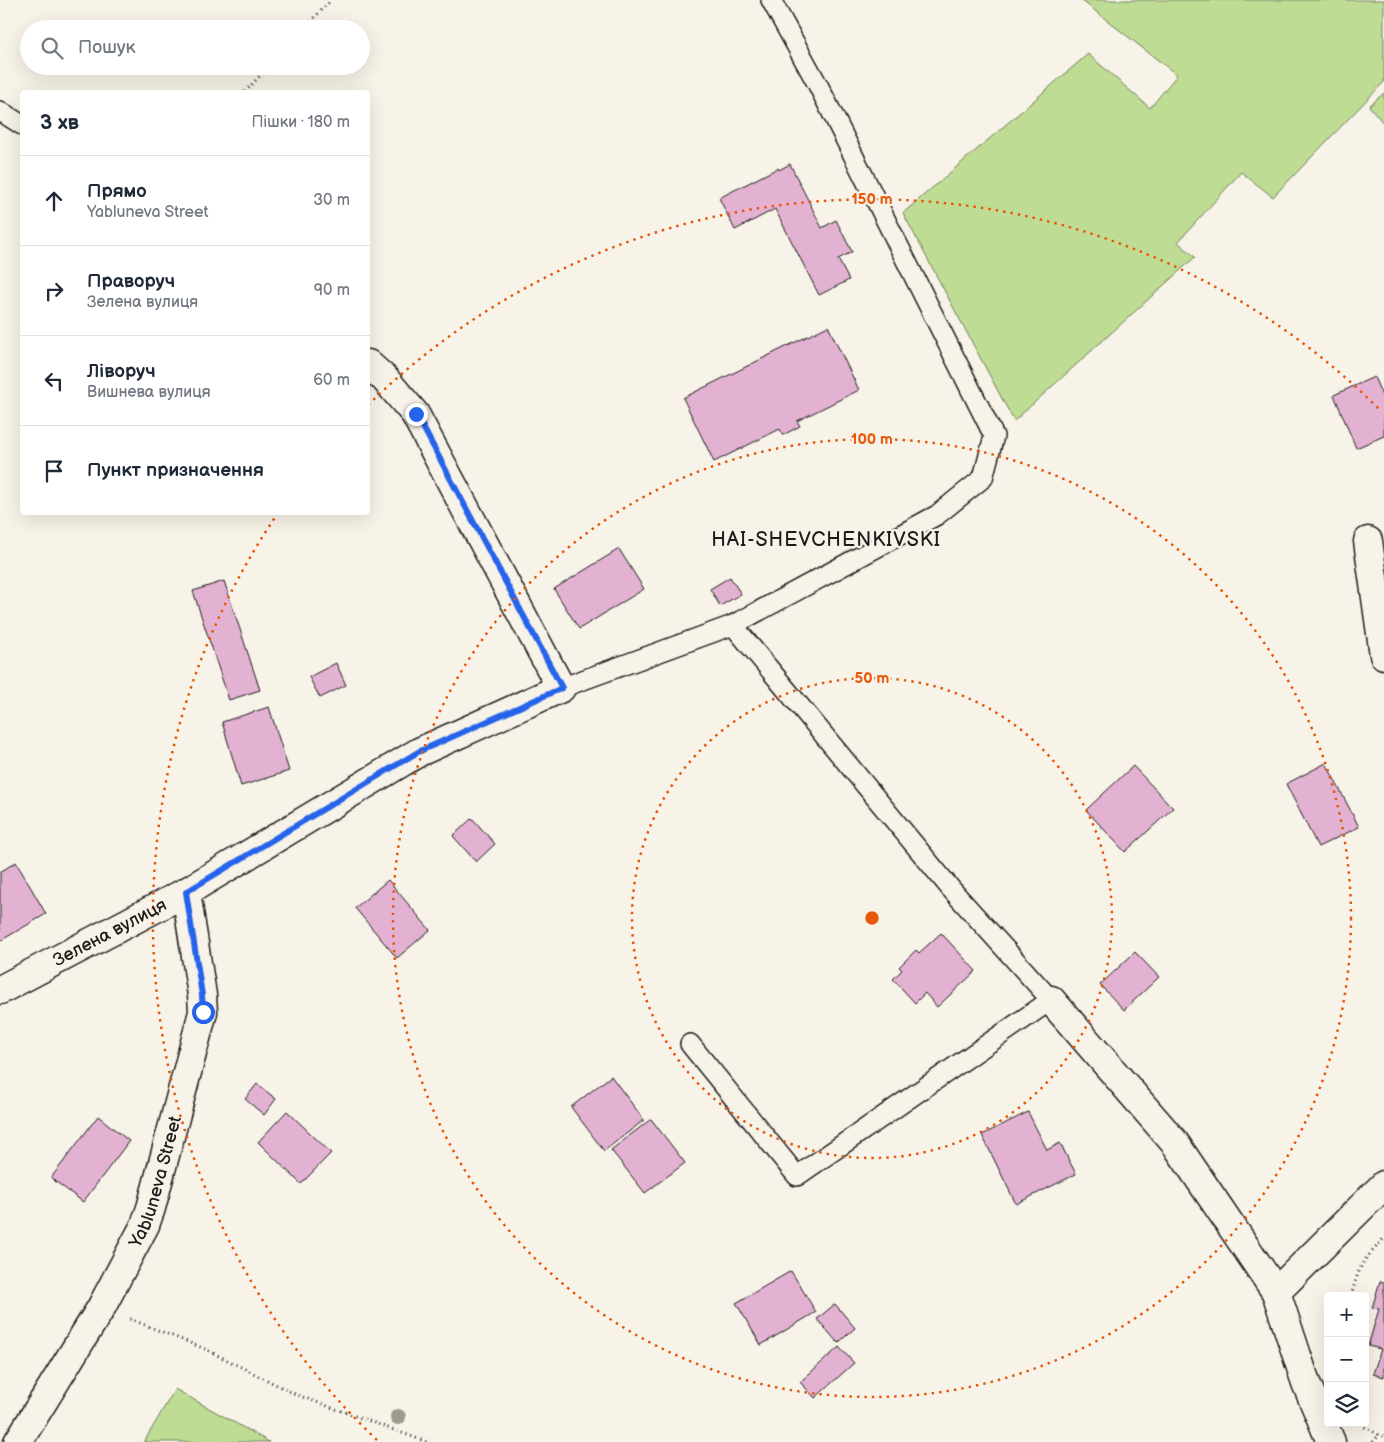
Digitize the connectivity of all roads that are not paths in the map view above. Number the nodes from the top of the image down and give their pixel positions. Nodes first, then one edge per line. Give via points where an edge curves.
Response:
1 (771, 0) edge
2 (0, 111) edge
3 (20, 124) edge
4 (370, 366) edge
5 (1368, 541) dead end
6 (733, 625) junction
7 (1384, 656) edge
8 (562, 688) junction
9 (186, 892) junction
10 (0, 990) edge
11 (1051, 1000) junction
12 (690, 1044) dead end
13 (1384, 1185) edge
14 (1276, 1292) junction
15 (1327, 1441) edge
16 (18, 1442) edge

1 - 6 lane via 823,93 994,436 983,478 937,515
2 - 3 lane
4 - 8 street via 416,414
5 - 7 street
6 - 8 lane
6 - 11 lane via 951,889
8 - 9 street, Зелена вулиця via 418,752
9 - 10 street, Зелена вулиця
9 - 16 street, Yabluneva Street via 202,995 200,1025 151,1208 101,1308
11 - 12 lane via 797,1176
11 - 14 street via 1175,1143
13 - 14 street
14 - 15 street

